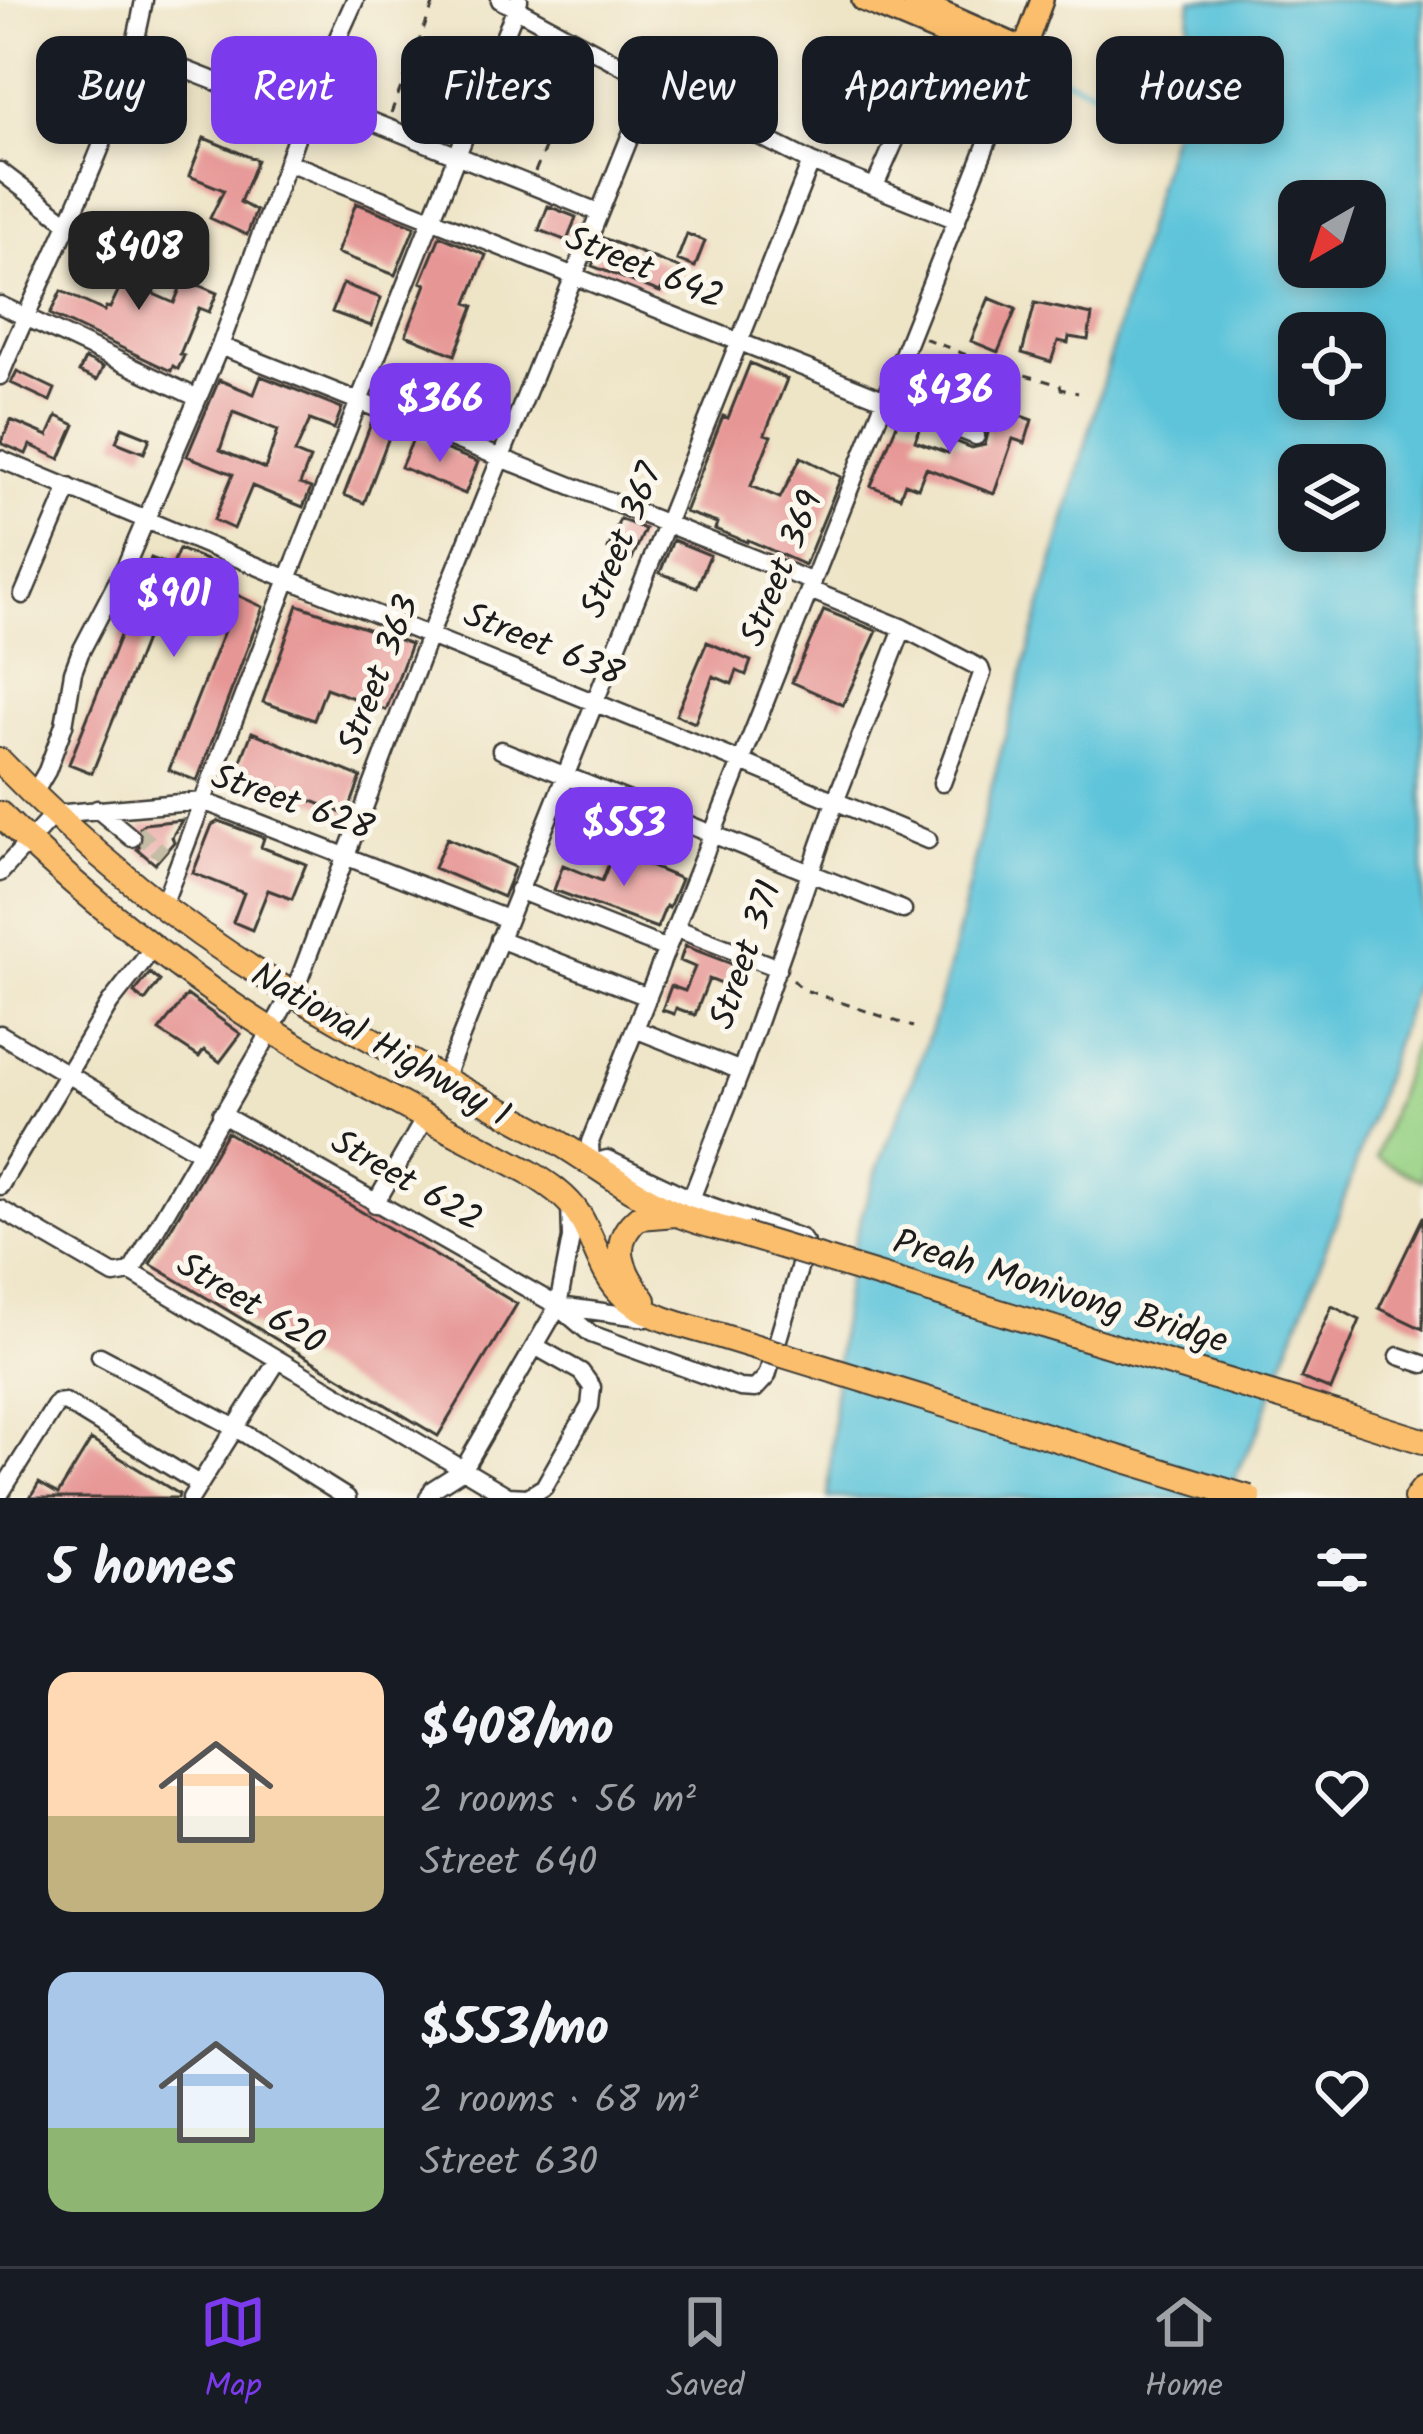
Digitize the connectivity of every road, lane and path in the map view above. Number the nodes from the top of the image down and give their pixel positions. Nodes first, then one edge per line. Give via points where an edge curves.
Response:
1 (144, 0) edge
2 (356, 0) edge
3 (435, 0) edge
4 (863, 0) edge
5 (913, 0) edge
6 (1042, 0) edge
7 (512, 3) edge
8 (138, 36) edge
9 (339, 36) edge
10 (568, 36) edge
11 (963, 36) edge
12 (981, 36) edge
13 (1029, 36) edge
14 (377, 123) edge
15 (386, 126) junction
16 (102, 144) edge
17 (294, 144) edge
18 (547, 144) edge
19 (626, 144) edge
20 (775, 144) edge
21 (900, 144) edge
22 (987, 144) edge
23 (459, 154) junction
24 (288, 162) junction
25 (811, 162) junction
26 (0, 171) edge
27 (530, 184) junction
28 (874, 186) junction
29 (598, 212) junction
30 (433, 220) junction
31 (957, 220) junction
32 (68, 223) junction
33 (574, 276) junction
34 (0, 305) edge
35 (24, 316) junction
36 (912, 333) junction
37 (738, 342) junction
38 (220, 346) junction
39 (0, 376) edge
40 (1078, 393) dead end
41 (199, 398) junction
42 (885, 400) junction
43 (361, 401) junction
44 (976, 436) dead end
45 (500, 456) junction
46 (0, 459) edge
47 (69, 487) junction
48 (147, 519) junction
49 (666, 521) junction
50 (288, 579) junction
51 (812, 586) junction
52 (23, 595) dead end
53 (903, 628) junction
54 (430, 636) junction
55 (594, 702) junction
56 (502, 750) dead end
57 (0, 760) edge
58 (742, 762) junction
59 (565, 775) junction
60 (942, 782) dead end
61 (33, 794) junction
62 (203, 801) junction
63 (835, 802) junction
64 (102, 808) junction
65 (0, 814) edge
66 (54, 814) junction
67 (134, 835) tunnel mouth
68 (713, 835) junction
69 (928, 840) dead end
70 (29, 841) junction
71 (347, 856) junction
72 (0, 873) edge
73 (810, 874) junction
74 (518, 890) junction
75 (163, 905) junction
76 (903, 910) dead end
77 (507, 919) junction
78 (675, 928) junction
79 (499, 939) junction
80 (154, 947) junction
81 (667, 949) junction
82 (778, 968) junction
83 (292, 993) junction
84 (648, 998) junction
85 (914, 1028) dead end
86 (271, 1029) junction
87 (635, 1029) junction
88 (0, 1034) edge
89 (742, 1071) junction
90 (68, 1076) junction
91 (444, 1079) junction
92 (221, 1114) junction
93 (425, 1116) junction
94 (199, 1152) junction
95 (590, 1163) junction
96 (0, 1186) edge
97 (570, 1202) junction
98 (375, 1204) junction
99 (685, 1207) junction
100 (0, 1209) edge
101 (745, 1235) joint
102 (130, 1272) junction
103 (559, 1306) junction
104 (675, 1323) junction
105 (535, 1346) junction
106 (100, 1356) dead end
107 (1399, 1356) dead end
108 (278, 1360) junction
109 (1423, 1364) edge
110 (234, 1427) junction
111 (1423, 1441) edge
112 (464, 1470) junction
113 (195, 1491) edge
114 (0, 1494) edge
115 (347, 1498) edge
116 (428, 1498) edge
117 (1250, 1498) edge

1 - 8 street
2 - 9 street
3 - 15 path
4 - 11 main road
5 - 12 main road
6 - 13 main road, Street 369
7 - 10 street
7 - 23 street
14 - 15 street
15 - 23 street
16 - 32 street
17 - 24 street
18 - 27 path
19 - 29 street, Street 363
20 - 25 street
21 - 28 street
22 - 31 street, Street 369
23 - 27 street
23 - 30 street
24 - 30 street, Street 642
24 - 38 street
25 - 28 street
25 - 37 street, Street 367
26 - 32 street
27 - 29 street
28 - 31 street
29 - 33 street, Street 363
30 - 33 street, Street 642
30 - 43 street
31 - 36 street, Street 369
32 - 35 street
33 - 37 street, Street 642
33 - 45 street, Street 363
34 - 35 street
35 - 39 street
35 - 41 street
36 - 40 path
36 - 42 street, Street 369
37 - 42 street, Street 642
37 - 49 street, Street 367
38 - 41 street
38 - 43 street
41 - 48 street
42 - 44 street, Street 642
42 - 51 street, Street 369
43 - 45 street
43 - 50 street
45 - 49 street
45 - 54 street, Street 363
46 - 47 street, Street 638
47 - 48 street, Street 638
47 - 52 street
48 - 50 street, Street 638
48 - 61 street via 80,653 64,725
49 - 51 street
49 - 55 street, Street 367
50 - 54 street, Street 638
50 - 62 street
51 - 53 street
51 - 58 street, Street 369
53 - 60 street via 982,674
53 - 63 street, Street 371
54 - 55 street, Street 638
54 - 71 street, Street 363
55 - 58 street, Street 638
55 - 59 street, Street 367
56 - 59 street
57 - 61 highway, National Highway 1
58 - 63 street, Street 638
58 - 68 street, Street 369
59 - 68 street
59 - 74 street, Street 367
61 - 66 highway, National Highway 1
62 - 64 street, Street 628
62 - 71 street, Street 628
62 - 75 street via 169,864
63 - 69 street, Street 638
63 - 73 street, Street 371
64 - 66 street, Street 628
64 - 67 street
65 - 70 highway, National Highway 1
66 - 70 street
66 - 75 highway, National Highway 1
68 - 73 street
68 - 78 street, Street 369
70 - 72 street
70 - 80 highway, National Highway 1
71 - 77 street, Street 628
71 - 83 street, Street 363
73 - 76 street
73 - 82 street, Street 371
74 - 77 street, Street 367
74 - 81 street
75 - 83 highway, National Highway 1
77 - 79 street, Street 367
78 - 81 street, Street 369
78 - 82 street
79 - 84 street
79 - 91 street, Street 367
80 - 86 highway, National Highway 1
80 - 90 street
81 - 84 street, Street 369
82 - 85 path via 802,989
82 - 89 street, Street 371
83 - 86 street, Street 363
83 - 91 highway, National Highway 1
84 - 87 street, Street 369
86 - 92 street, Street 363
86 - 93 highway, National Highway 1
87 - 89 street
87 - 95 street, Street 369 via 590,1142
88 - 90 street
89 - 99 street, Street 371
90 - 94 street
90 - 96 street
91 - 95 highway, National Highway 1
92 - 94 street, Street 363
92 - 98 street, Street 622
93 - 97 highway, National Highway 1
93 - 98 street
94 - 102 street, Street 363
95 - 99 highway, National Highway 1
97 - 103 street
97 - 104 highway, National Highway 1 via 623,1295
98 - 103 street, Street 622
99 - 101 highway, National Highway 1
99 - 103 street via 806,1245 767,1376 755,1389 591,1334
99 - 104 highway via 639,1217 621,1248 637,1290
100 - 102 street, Street 620 via 114,1275
101 - 111 highway, Preah Monivong Bridge, bridge
102 - 108 street, Street 620
103 - 104 street
103 - 105 street
104 - 117 highway, National Highway 1, bridge
105 - 112 street
105 - 112 street, Street 620 via 592,1387 579,1426 544,1487 528,1497 508,1496
106 - 110 street
107 - 109 street
108 - 110 street
108 - 112 street, Street 620
110 - 113 street
110 - 115 street
112 - 116 street
113 - 114 street via 65,1402

